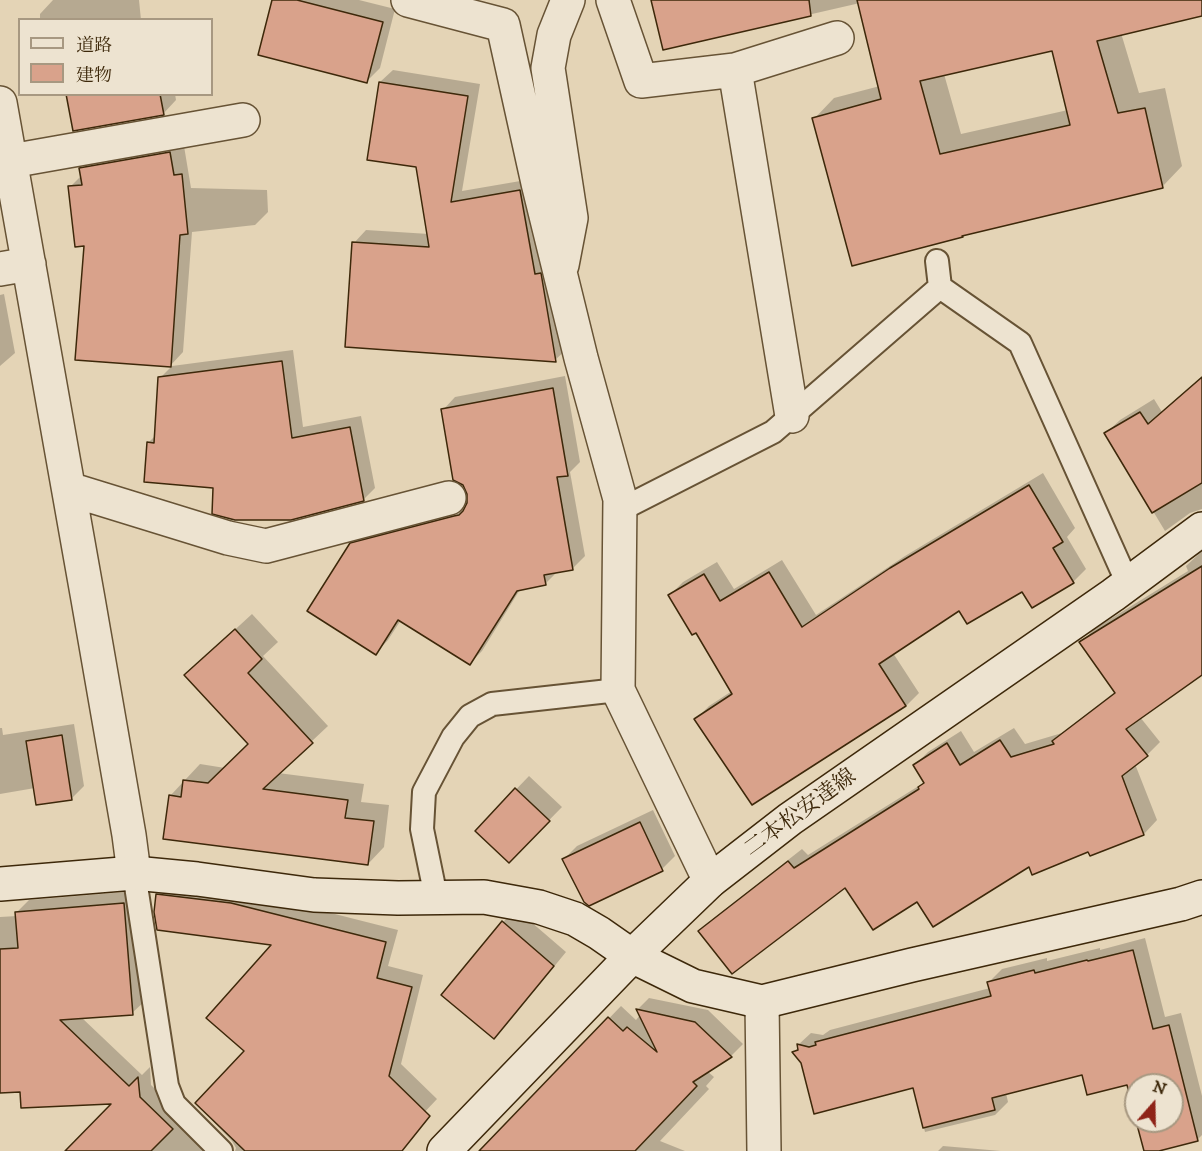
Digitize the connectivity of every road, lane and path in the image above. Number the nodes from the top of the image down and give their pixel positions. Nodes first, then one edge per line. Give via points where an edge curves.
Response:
1 (408, 0) edge
2 (568, 0) edge
3 (613, 0) edge
4 (837, 38) dead end
5 (735, 70) junction
6 (0, 103) edge
7 (243, 120) dead end
8 (11, 161) junction
9 (937, 261) dead end
10 (15, 267) edge
11 (560, 275) junction
12 (940, 287) junction
13 (792, 416) junction
14 (69, 489) junction
15 (449, 498) dead end
16 (620, 510) junction
17 (1202, 529) edge
18 (1128, 584) junction
19 (618, 690) junction
20 (134, 873) junction
21 (710, 880) junction
22 (0, 884) edge
23 (435, 897) junction
24 (1202, 897) edge
25 (632, 956) junction
26 (762, 1002) junction
27 (221, 1151) edge
28 (444, 1151) edge
29 (764, 1151) edge

1 - 11 street via 503,25
2 - 11 street via 554,35 548,68 571,218
3 - 5 street via 641,81
4 - 5 street
5 - 13 street
6 - 8 street
7 - 8 street
8 - 10 street
9 - 12 lane
10 - 14 street
11 - 16 street
12 - 13 lane
12 - 18 lane via 1020,343
13 - 16 lane via 773,432
14 - 15 street via 266,546
14 - 20 street
16 - 19 street
17 - 18 street, 二本松安達線
18 - 21 street, 二本松安達線 via 790,819
19 - 21 street
19 - 23 lane via 492,704 470,716 453,737 424,792 422,829
20 - 22 street
20 - 23 street via 314,895
20 - 27 lane via 167,1086 174,1104
21 - 25 street, 二本松安達線
23 - 25 street via 484,897 539,907 575,920
24 - 26 street
25 - 26 street via 693,986
25 - 28 street, 二本松安達線
26 - 29 street

